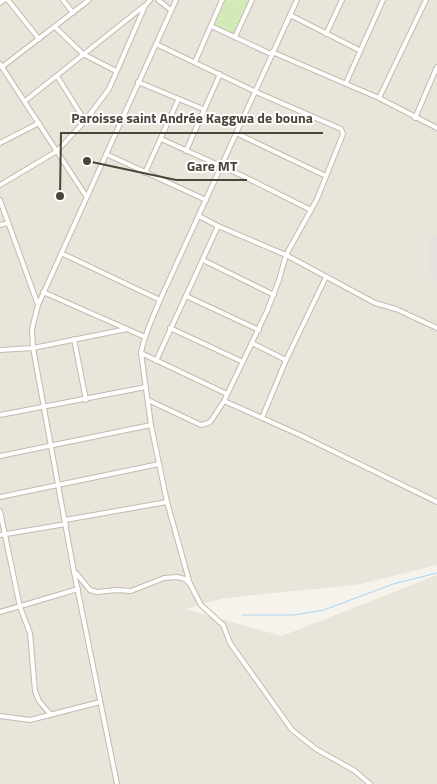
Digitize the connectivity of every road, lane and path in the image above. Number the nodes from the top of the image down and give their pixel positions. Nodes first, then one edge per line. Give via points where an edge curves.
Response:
1 (4, 0) edge
2 (8, 0) edge
3 (63, 0) edge
4 (89, 0) edge
5 (150, 0) edge
6 (158, 0) edge
7 (176, 0) edge
8 (222, 0) edge
9 (252, 0) edge
10 (297, 0) edge
11 (342, 0) edge
12 (383, 0) edge
13 (426, 0) edge
14 (0, 3) edge
15 (145, 6) junction
16 (171, 10) junction
17 (73, 12) junction
18 (290, 15) junction
19 (211, 26) junction
20 (54, 27) junction
21 (326, 34) junction
22 (235, 37) junction
23 (39, 39) junction
24 (156, 44) junction
25 (360, 50) junction
26 (272, 53) junction
27 (83, 54) junction
28 (195, 62) junction
29 (1, 66) edge
30 (437, 68) edge
31 (116, 71) junction
32 (220, 74) junction
33 (57, 76) junction
34 (138, 82) junction
35 (346, 83) junction
36 (254, 91) junction
37 (379, 98) junction
38 (178, 100) junction
39 (25, 101) junction
40 (203, 110) junction
41 (415, 118) junction
42 (85, 121) junction
43 (39, 123) junction
44 (437, 128) edge
45 (236, 133) junction
46 (160, 139) junction
47 (0, 143) edge
48 (186, 150) junction
49 (57, 151) junction
50 (106, 154) junction
51 (221, 165) junction
52 (145, 173) junction
53 (326, 176) junction
54 (0, 186) edge
55 (86, 196) junction
56 (0, 200) edge
57 (206, 200) junction
58 (311, 210) junction
59 (199, 216) junction
60 (8, 224) junction
61 (0, 225) edge
62 (218, 226) junction
63 (61, 253) junction
64 (286, 255) junction
65 (204, 260) junction
66 (326, 277) junction
67 (43, 292) junction
68 (274, 294) junction
69 (186, 296) junction
70 (160, 300) junction
71 (38, 305) junction
72 (170, 328) junction
73 (437, 328) edge
74 (127, 329) junction
75 (259, 330) junction
76 (145, 337) junction
77 (74, 339) junction
78 (252, 343) junction
79 (33, 348) junction
80 (0, 350) edge
81 (141, 353) junction
82 (286, 360) junction
83 (156, 361) junction
84 (243, 362) junction
85 (146, 387) junction
86 (228, 394) junction
87 (86, 400) junction
88 (148, 400) junction
89 (224, 401) junction
90 (44, 407) junction
91 (0, 415) edge
92 (262, 418) junction
93 (152, 425) junction
94 (52, 445) junction
95 (0, 456) edge
96 (159, 464) junction
97 (58, 485) junction
98 (0, 497) edge
99 (167, 502) junction
100 (437, 502) edge
101 (0, 511) edge
102 (66, 522) junction
103 (2, 535) edge
104 (74, 572) junction
105 (190, 584) junction
106 (78, 588) junction
107 (20, 607) junction
108 (0, 612) edge
109 (100, 702) junction
110 (0, 716) edge
111 (51, 716) junction
112 (117, 784) edge
113 (370, 784) edge

1 - 14 street
2 - 23 street
3 - 17 street
4 - 17 street
5 - 15 street
6 - 16 street
7 - 16 street
8 - 19 street
9 - 22 street
10 - 18 street
11 - 21 street
12 - 25 street
13 - 37 street
15 - 27 street
15 - 31 street
16 - 24 street
17 - 20 street
18 - 21 street
18 - 26 street
19 - 22 street
19 - 28 street
20 - 23 street
20 - 27 street
21 - 25 street
22 - 26 street
23 - 29 street
24 - 28 street
24 - 34 street
25 - 35 street
26 - 35 street
26 - 36 street
27 - 31 street
27 - 33 street
28 - 32 street
29 - 39 street
30 - 41 street
31 - 42 street via 109,89
32 - 36 street
32 - 40 street
33 - 39 street
33 - 42 street
34 - 38 street
34 - 50 street
35 - 37 street
36 - 45 street
36 - 53 street via 342,131
37 - 41 street
38 - 40 street
38 - 46 street
39 - 43 street
40 - 48 street
41 - 44 street
42 - 49 street
43 - 47 street
43 - 49 street
45 - 51 street
45 - 53 street
46 - 48 street
46 - 52 street
48 - 51 street
49 - 54 street
49 - 55 street
50 - 52 street
50 - 55 street
51 - 57 street
51 - 58 street
52 - 57 street
53 - 58 street
55 - 63 street
56 - 60 street
57 - 59 street
58 - 64 street
59 - 62 street
59 - 70 street
60 - 61 street
60 - 71 street
62 - 64 street
62 - 65 street
63 - 67 street
63 - 70 street
64 - 66 street
64 - 68 street
65 - 68 street
65 - 69 street
66 - 73 street via 375,303
66 - 82 street
67 - 71 street
67 - 74 street
68 - 75 street
69 - 72 street
69 - 75 street
70 - 76 street
71 - 79 street via 33,323
72 - 83 street
72 - 84 street
74 - 76 street
74 - 77 street
75 - 78 street
76 - 81 street
77 - 79 street
77 - 87 street
78 - 82 street
78 - 84 street
79 - 80 street
79 - 90 street
81 - 83 street
81 - 85 street
82 - 92 street
83 - 86 street
84 - 86 street
85 - 87 street
85 - 88 street
86 - 89 street
87 - 90 street
88 - 89 street via 201,425 211,421
88 - 93 street
89 - 92 street
90 - 91 street
90 - 94 street
92 - 100 street
93 - 94 street
93 - 96 street
94 - 95 street
94 - 97 street
96 - 97 street
96 - 99 street
97 - 98 street
97 - 102 street
99 - 102 street
99 - 105 street
101 - 103 street
102 - 103 street
102 - 104 street
103 - 107 street
104 - 105 street via 88,588 97,592 131,591 170,577 182,577
104 - 106 street
105 - 113 street via 201,605 222,624 230,643 292,730 316,749 356,771
106 - 107 street
106 - 109 street
107 - 108 street
107 - 111 street via 30,633 35,691
109 - 111 street
109 - 112 street
110 - 111 street via 25,720

